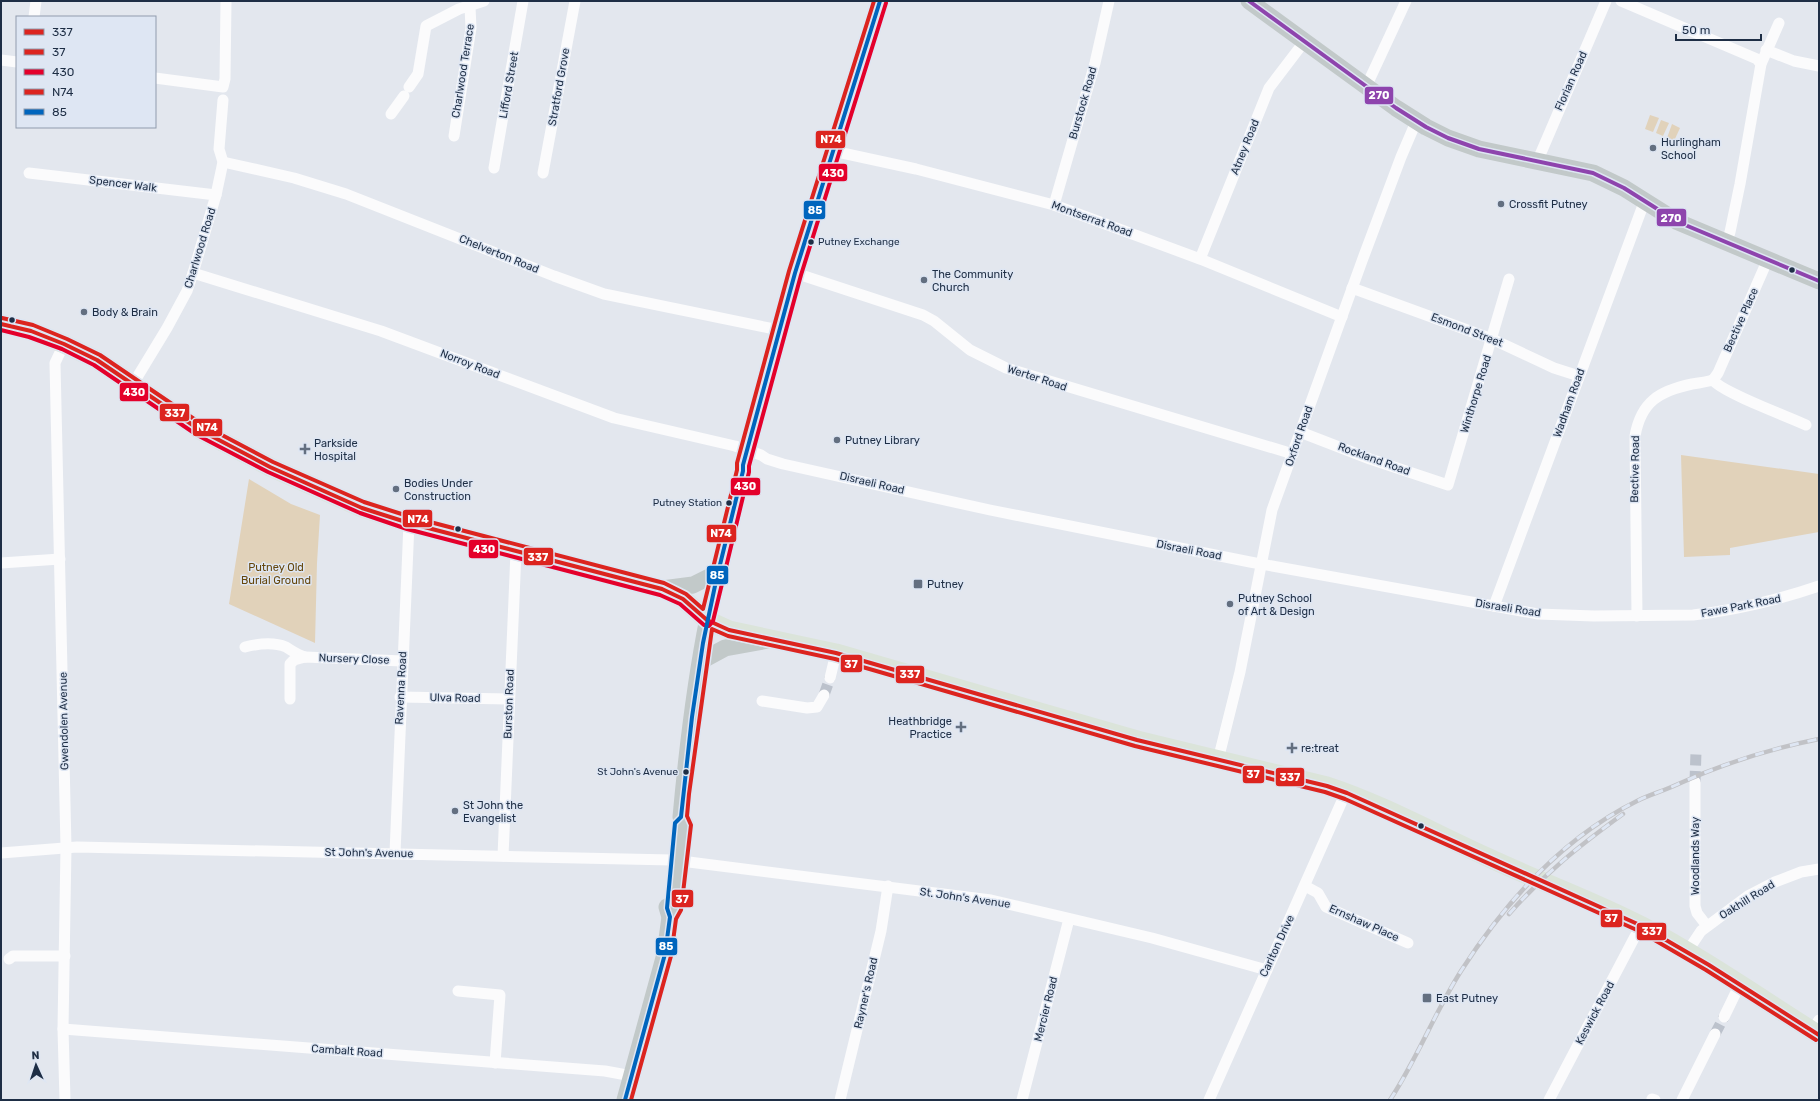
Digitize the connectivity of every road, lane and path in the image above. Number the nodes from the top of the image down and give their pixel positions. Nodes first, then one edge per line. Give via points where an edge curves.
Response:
1 (36, 1) edge
2 (226, 1) edge
3 (484, 1) edge
4 (523, 1) edge
5 (575, 1) edge
6 (880, 1) edge
7 (1109, 1) edge
8 (1249, 1) edge
9 (1406, 1) edge
10 (1606, 1) edge
11 (1621, 1) edge
12 (470, 7) junction
13 (34, 16) edge
14 (1778, 24) dead end
15 (1304, 42) junction
16 (1766, 50) junction
17 (1, 60) edge
18 (16, 62) edge
19 (1761, 64) junction
20 (1819, 66) edge
21 (156, 78) edge
22 (1366, 87) junction
23 (223, 100) dead end
24 (391, 114) dead end
25 (1416, 122) junction
26 (454, 136) dead end
27 (833, 151) junction
28 (224, 162) junction
29 (1537, 162) junction
30 (494, 168) dead end
31 (29, 173) dead end
32 (543, 173) dead end
33 (216, 195) junction
34 (1644, 200) junction
35 (1054, 205) junction
36 (1727, 242) junction
37 (1200, 259) junction
38 (1768, 259) junction
39 (193, 273) junction
40 (795, 273) junction
41 (1509, 279) dead end
42 (1819, 281) edge
43 (1352, 288) junction
44 (1342, 316) junction
45 (1, 324) edge
46 (779, 330) junction
47 (1492, 339) junction
48 (64, 344) junction
49 (1579, 376) junction
50 (1713, 380) junction
51 (133, 384) junction
52 (1806, 425) dead end
53 (1300, 432) junction
54 (748, 450) junction
55 (1293, 454) junction
56 (1448, 485) joint
57 (409, 523) junction
58 (516, 552) junction
59 (60, 559) junction
60 (1, 563) edge
61 (1261, 563) junction
62 (717, 573) junction
63 (1819, 586) edge
64 (662, 589) junction
65 (1494, 606) junction
66 (1636, 616) junction
67 (707, 620) junction
68 (768, 640) junction
69 (245, 647) dead end
70 (836, 653) junction
71 (305, 657) junction
72 (402, 661) junction
73 (701, 661) junction
74 (830, 678) tunnel mouth
75 (824, 695) tunnel mouth
76 (400, 697) junction
77 (290, 699) dead end
78 (509, 699) junction
79 (762, 701) dead end
80 (1218, 760) junction
81 (1696, 782) tunnel mouth
82 (1346, 792) junction
83 (66, 847) junction
84 (1, 852) edge
85 (395, 853) junction
86 (503, 856) junction
87 (677, 860) junction
88 (1819, 869) edge
89 (888, 886) junction
90 (1305, 886) junction
91 (1069, 919) junction
92 (1641, 925) junction
93 (1707, 926) junction
94 (1408, 943) dead end
95 (1687, 952) junction
96 (65, 956) junction
97 (9, 959) dead end
98 (1267, 970) junction
99 (1740, 984) junction
100 (458, 992) dead end
101 (1724, 1017) tunnel mouth
102 (63, 1029) junction
103 (1817, 1029) edge
104 (1715, 1034) tunnel mouth
105 (495, 1063) junction
106 (632, 1076) junction
107 (65, 1100) edge
108 (625, 1100) edge
109 (840, 1100) edge
110 (1022, 1100) edge
111 (1208, 1100) edge
112 (1549, 1100) edge
113 (1682, 1100) edge

1 - 13 street
2 - 21 street via 223,87
3 - 12 street
4 - 30 street, Lifford Street
5 - 32 street, Stratford Grove
6 - 27 main road
7 - 35 street, Burstock Road via 1095,64
8 - 15 main road
9 - 22 street
10 - 29 street, Florian Road
11 - 19 street via 1757,59
12 - 24 street via 459,9 426,26 418,74
12 - 26 street, Charlwood Terrace via 471,28
14 - 16 street
15 - 22 main road
15 - 37 street, Atney Road via 1269,88
16 - 19 street
16 - 20 street via 1794,61
17 - 18 street
19 - 36 street
22 - 25 main road
23 - 28 street, Charlwood Road via 219,149
25 - 29 main road via 1448,138 1479,149
25 - 43 street, Oxford Road
27 - 35 street, Montserrat Road via 916,169
27 - 40 main road
28 - 33 street, Charlwood Road
28 - 46 street, Chelverton Road via 294,178 346,194 604,294
29 - 34 main road via 1593,173
31 - 33 street, Spencer Walk
33 - 39 street, Charlwood Road
34 - 36 main road via 1678,222
34 - 49 street, Wadham Road
35 - 37 street, Montserrat Road
36 - 38 main road
37 - 44 street, Montserrat Road
38 - 42 main road
38 - 50 street, Bective Place
39 - 51 street, Charlwood Road via 187,291
39 - 54 street, Norroy Road via 381,331 614,418
40 - 46 main road
40 - 55 street, Werter Road via 923,315 970,350 1006,368
41 - 47 street, Winthorpe Road
43 - 44 street, Oxford Road
43 - 47 street, Esmond Street
44 - 53 street, Oxford Road
45 - 48 highway
46 - 54 main road
47 - 49 street, Esmond Street via 1554,368
47 - 56 street, Winthorpe Road
48 - 51 highway via 97,360
48 - 59 street, Gwendolen Avenue via 55,363
49 - 65 street, Wadham Road
50 - 52 street via 1716,385 1732,393
50 - 66 street, Bective Road via 1669,390 1654,399 1640,414 1634,448
51 - 57 highway via 200,430 270,467 362,508
53 - 55 street, Oxford Road
53 - 56 street, Rockland Road
54 - 61 street, Disraeli Road via 783,464 990,510
54 - 62 main road
55 - 61 street, Oxford Road via 1272,510
57 - 58 highway
57 - 72 street, Ravenna Road
58 - 64 highway
58 - 78 street, Burston Road
59 - 60 street
59 - 83 street, Gwendolen Avenue
61 - 65 street, Disraeli Road
61 - 80 street, Oxford Road via 1236,689
62 - 64 main road via 693,585
62 - 67 main road
63 - 66 street, Fawe Park Road via 1726,611 1693,615
64 - 67 highway via 683,599
65 - 66 street, Disraeli Road via 1538,614
67 - 68 highway via 729,630
67 - 73 main road
68 - 70 highway
68 - 73 main road via 725,648
69 - 71 street, Nursery Close via 256,644 285,647
70 - 74 street
70 - 80 highway via 1138,740
71 - 72 street, Nursery Close
71 - 77 street, Nursery Close via 290,664
72 - 76 street, Ravenna Road
73 - 87 main road via 681,817 675,823
75 - 79 street via 817,707 807,708
76 - 78 street, Ulva Road
76 - 85 street, Ravenna Road
78 - 86 street, Burston Road
80 - 82 highway
81 - 93 street, Woodlands Way via 1695,906 1696,913
82 - 90 street, Carlton Drive
82 - 92 highway via 1487,858
83 - 84 street, St John's Avenue
83 - 85 street, St John's Avenue
83 - 96 street, Gwendolen Avenue
85 - 86 street, St John's Avenue
86 - 87 street, St John's Avenue
87 - 89 street, St. John's Avenue
87 - 106 main road via 667,908 670,916 665,954
88 - 93 street, Oakhill Road via 1801,872 1763,888
89 - 91 street, St. John's Avenue via 991,900
89 - 109 street, Rayner's Road via 881,931
90 - 94 street, Ernshaw Place via 1318,893 1326,907
90 - 98 street, Carlton Drive
91 - 98 street, St. John's Avenue via 1152,938
91 - 110 street, Mercier Road
92 - 95 highway
92 - 112 street, Keswick Road
93 - 95 street, Oakhill Road via 1700,931
95 - 99 highway
96 - 97 street via 13,956
96 - 102 street, Gwendolen Avenue
98 - 111 street, Carlton Drive
99 - 101 street
99 - 103 highway
100 - 105 street via 500,995
102 - 105 street, Cambalt Road
102 - 107 street, Gwendolen Avenue
104 - 113 street
105 - 106 street, Cambalt Road via 605,1071
106 - 108 main road

